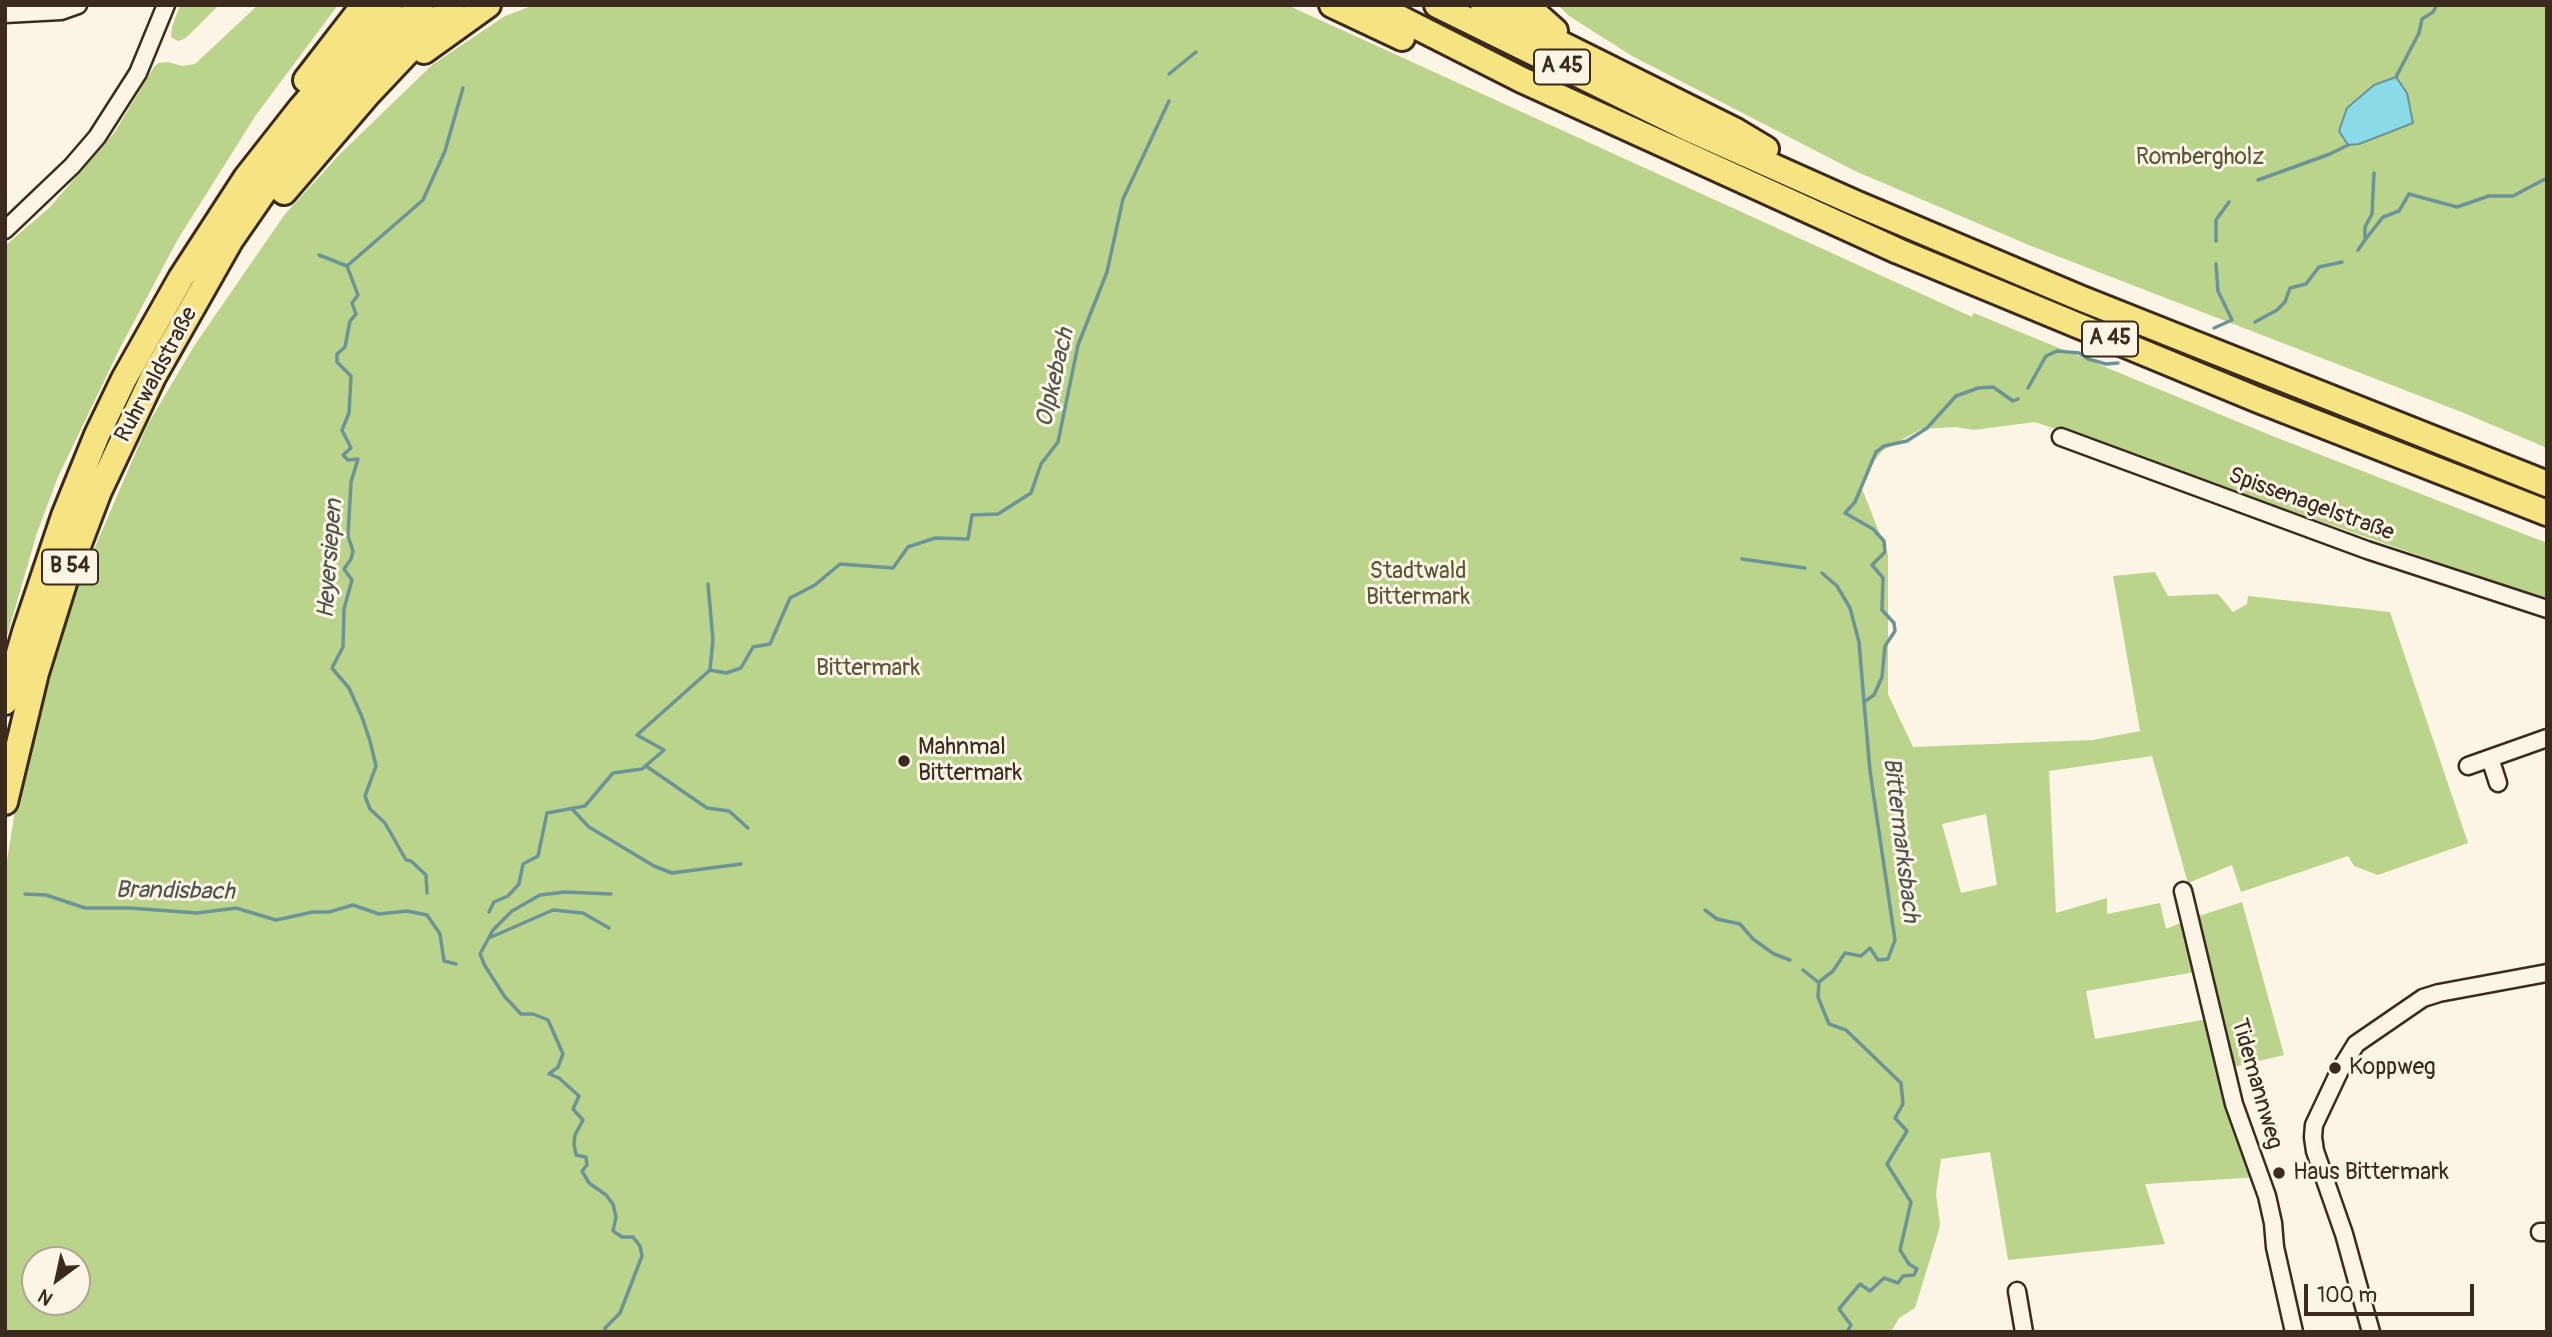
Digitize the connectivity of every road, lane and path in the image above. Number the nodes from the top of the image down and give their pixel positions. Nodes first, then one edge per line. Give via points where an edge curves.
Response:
1 (78, 5) edge
2 (166, 5) edge
3 (364, 5) edge
4 (390, 5) edge
5 (421, 5) edge
6 (452, 5) edge
7 (488, 5) edge
8 (1332, 5) edge
9 (1374, 5) edge
10 (1437, 5) edge
11 (1483, 5) edge
12 (1526, 5) edge
13 (5, 14) edge
14 (1610, 69) junction
15 (1522, 80) junction
16 (368, 94) junction
17 (1691, 119) junction
18 (5, 230) edge
19 (211, 276) junction
20 (181, 278) junction
21 (2062, 437) dead end
22 (2547, 484) edge
23 (2547, 513) edge
24 (2547, 609) edge
25 (5, 702) edge
26 (2547, 738) edge
27 (2490, 758) junction
28 (2468, 766) dead end
29 (2498, 783) dead end
30 (5, 802) edge
31 (2183, 891) dead end
32 (2547, 973) edge
33 (2017, 1291) dead end
34 (2024, 1332) edge
35 (2294, 1332) edge
36 (2371, 1332) edge

1 - 13 street
2 - 18 street via 138,73 97,136
3 - 20 highway via 203,225
4 - 20 highway, B 54 via 246,178
5 - 19 highway, Ruhrwaldstraße / B 54 via 277,173
6 - 16 highway
7 - 16 highway
8 - 15 highway via 1443,57
9 - 15 highway, A 45
10 - 17 highway, A 45
11 - 14 highway
12 - 14 highway
14 - 17 highway
15 - 23 highway, A 45 via 1985,287
16 - 19 highway
17 - 22 highway, A 45 via 1855,203 2104,308
19 - 30 highway, Ruhrwaldstraße / B 54 via 134,415 85,526 36,673
20 - 25 highway, B 54 via 124,379 80,475
21 - 24 street, Spissenagelstraße via 2367,550
26 - 27 street
27 - 28 street
27 - 29 street
31 - 35 street, Tidemannweg via 2234,1104 2267,1196
32 - 36 street via 2423,998 2356,1044 2340,1070 2312,1137
33 - 34 street

